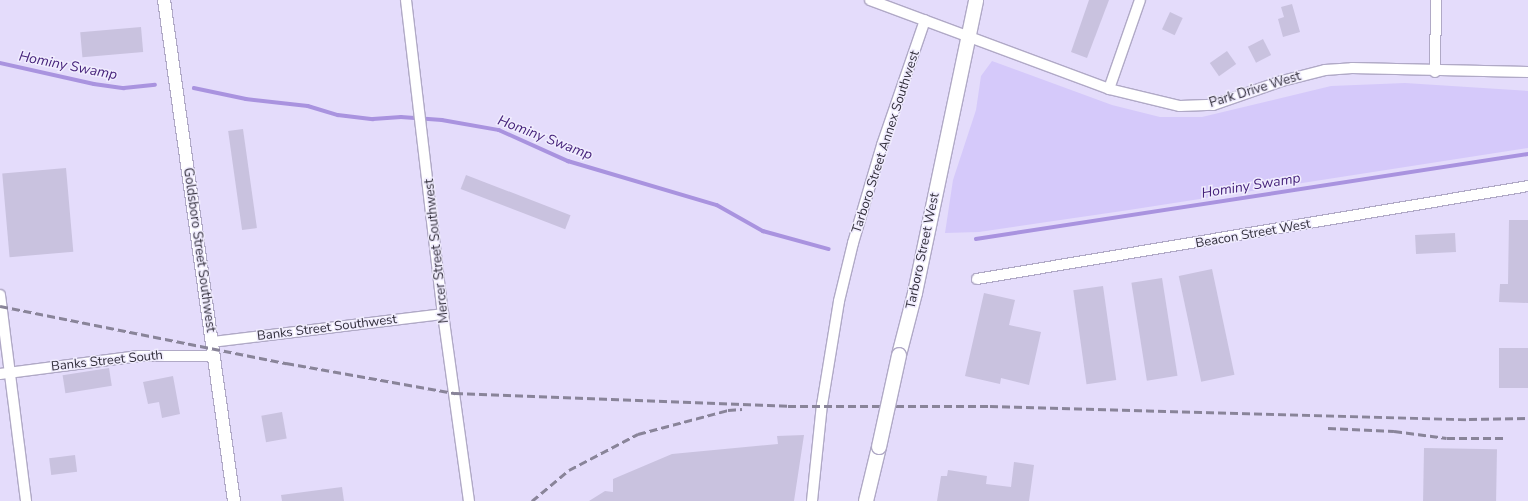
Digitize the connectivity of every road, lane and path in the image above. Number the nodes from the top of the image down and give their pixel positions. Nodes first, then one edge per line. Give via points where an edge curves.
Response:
1 (164, 0) edge
2 (406, 0) edge
3 (870, 0) edge
4 (976, 0) edge
5 (1140, 0) edge
6 (1436, 0) edge
7 (925, 20) junction
8 (969, 35) junction
9 (1434, 72) junction
10 (1528, 72) edge
11 (1109, 89) junction
12 (1528, 186) edge
13 (977, 279) dead end
14 (0, 295) edge
15 (443, 314) junction
16 (212, 342) junction
17 (214, 356) junction
18 (5, 373) edge
19 (26, 501) edge
20 (234, 501) edge
21 (469, 501) edge
22 (812, 501) edge
23 (866, 501) edge

1 - 16 street, Goldsboro Street Southwest
2 - 15 street, Mercer Street Southwest via 421,106
3 - 7 street, Park Drive West
4 - 8 main road, Tarboro Street West
5 - 11 street
6 - 9 street
7 - 8 street, Park Drive West
7 - 22 street, Tarboro Street Annex Southwest via 880,152 839,301 822,405
8 - 11 street, Park Drive West
8 - 23 main road, Tarboro Street West, bridge via 915,293
9 - 10 street, Park Drive West
9 - 11 street, Park Drive West via 1352,68 1325,70 1282,81 1213,105 1194,107 1164,104
12 - 13 street, Beacon Street West
14 - 18 street
15 - 16 street, Banks Street Southwest
15 - 21 street, Mercer Street Southwest
16 - 17 street, Goldsboro Street Southwest
17 - 18 street, Banks Street South via 139,356
17 - 20 street, Goldsboro Street Southwest
18 - 19 street

